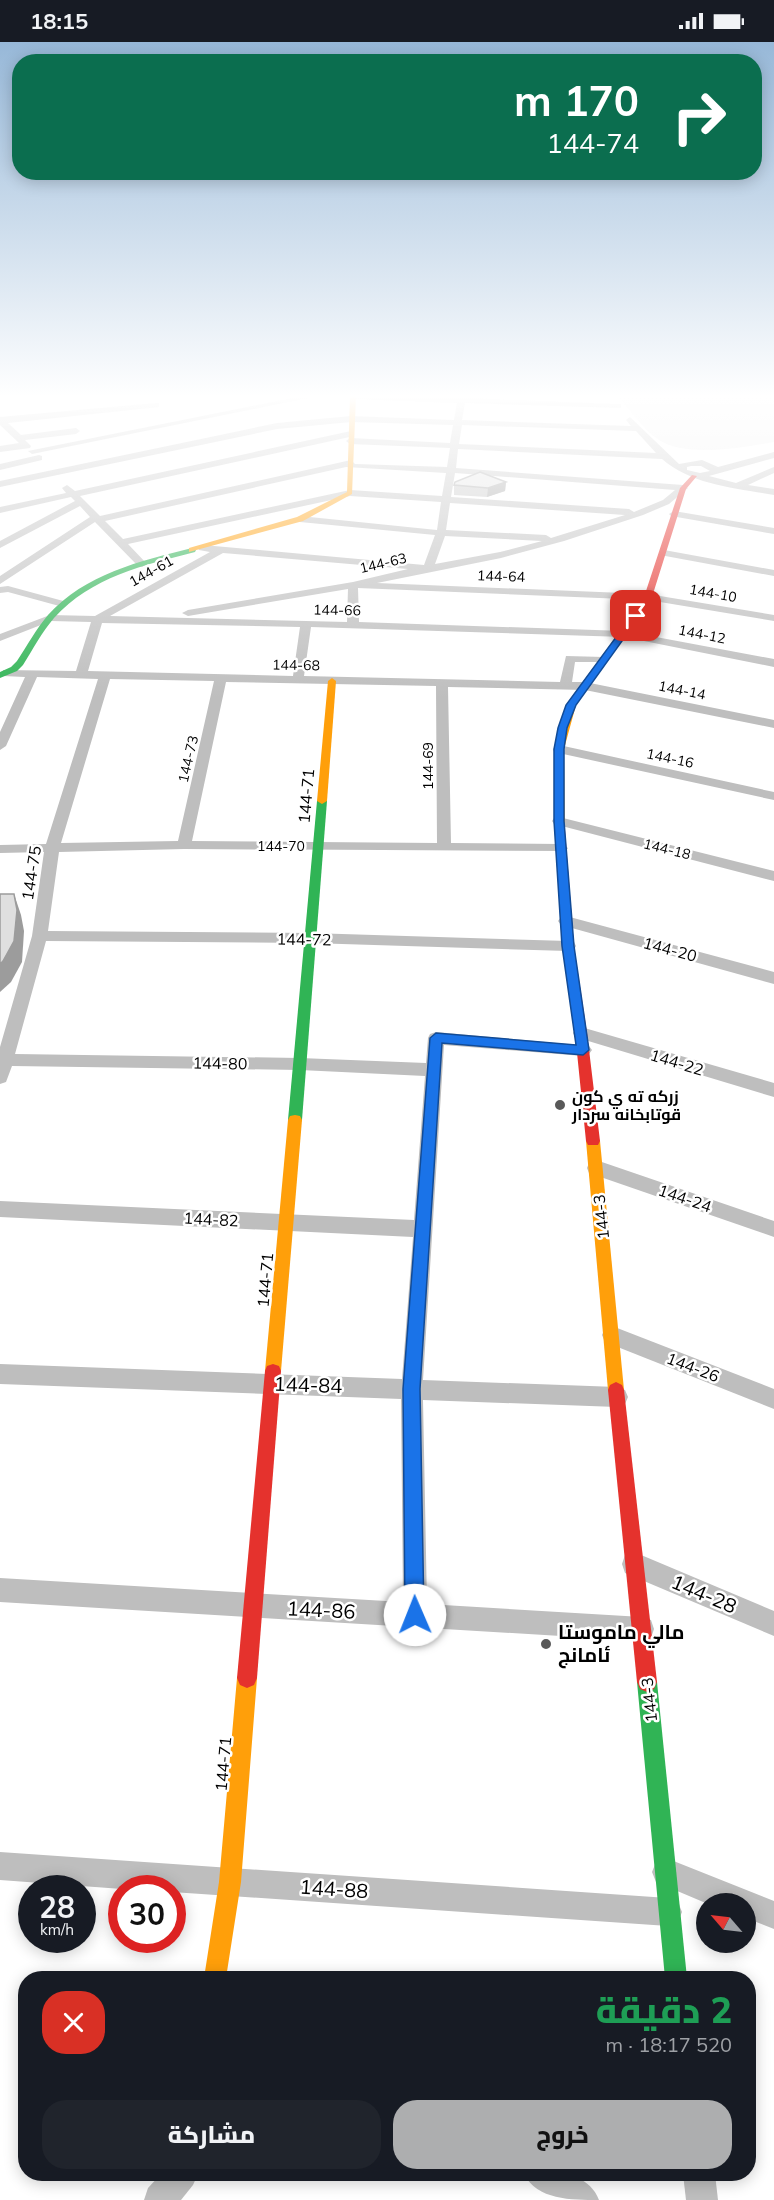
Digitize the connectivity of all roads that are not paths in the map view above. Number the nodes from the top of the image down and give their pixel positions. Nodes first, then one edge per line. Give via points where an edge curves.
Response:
1 (60, 497) edge
2 (75, 497) edge
3 (201, 497) edge
4 (333, 497) edge
5 (343, 497) edge
6 (401, 497) edge
7 (447, 497) edge
8 (670, 497) edge
9 (680, 497) edge
10 (447, 500) junction
11 (81, 502) junction
12 (0, 510) edge
13 (640, 513) junction
14 (674, 514) junction
15 (249, 515) junction
16 (96, 519) junction
17 (300, 519) junction
18 (270, 528) junction
19 (774, 531) edge
20 (441, 532) junction
21 (560, 539) junction
22 (121, 543) junction
23 (1, 544) edge
24 (203, 548) junction
25 (221, 550) junction
26 (664, 553) junction
27 (141, 564) junction
28 (429, 568) junction
29 (774, 573) edge
30 (0, 581) edge
31 (353, 585) junction
32 (2, 590) edge
33 (648, 597) junction
34 (63, 604) junction
35 (50, 618) junction
36 (774, 618) edge
37 (97, 619) junction
38 (149, 620) junction
39 (306, 624) junction
40 (353, 625) junction
41 (624, 634) junction
42 (0, 638) edge
43 (604, 660) junction
44 (774, 663) edge
45 (4, 674) edge
46 (32, 674) junction
47 (81, 675) junction
48 (105, 676) junction
49 (221, 678) junction
50 (298, 680) junction
51 (332, 681) junction
52 (442, 684) junction
53 (565, 686) junction
54 (585, 686) junction
55 (774, 724) edge
56 (0, 746) edge
57 (559, 749) junction
58 (774, 796) edge
59 (559, 821) junction
60 (184, 845) junction
61 (318, 846) junction
62 (444, 847) junction
63 (52, 848) junction
64 (561, 848) junction
65 (0, 849) edge
66 (774, 876) edge
67 (566, 921) junction
68 (40, 936) junction
69 (310, 938) junction
70 (568, 946) junction
71 (774, 978) edge
72 (7, 1028) edge
73 (582, 1041) junction
74 (300, 1064) junction
75 (3, 1069) edge
76 (435, 1070) junction
77 (774, 1090) edge
78 (596, 1168) junction
79 (0, 1209) edge
80 (286, 1222) junction
81 (774, 1228) edge
82 (422, 1229) junction
83 (612, 1335) junction
84 (0, 1374) edge
85 (272, 1384) junction
86 (412, 1389) junction
87 (617, 1396) junction
88 (774, 1399) edge
89 (634, 1564) junction
90 (0, 1590) edge
91 (253, 1606) junction
92 (415, 1615) junction
93 (774, 1624) edge
94 (642, 1629) junction
95 (0, 1866) edge
96 (666, 1872) junction
97 (230, 1882) junction
98 (718, 1893) edge
99 (756, 1908) edge
100 (668, 1912) junction
101 (774, 1915) edge
102 (216, 1971) edge
103 (675, 1971) edge
104 (176, 2181) edge
105 (552, 2181) edge
106 (700, 2181) edge
107 (160, 2200) edge
108 (583, 2200) edge
109 (702, 2200) edge

1 - 12 street
2 - 11 street
3 - 16 street
4 - 15 street
5 - 17 street
6 - 10 street
7 - 10 street
8 - 13 street, 144-63
9 - 14 street, 144-3
10 - 13 street
10 - 20 street
11 - 16 street
11 - 23 street
13 - 21 street, 144-63
14 - 19 street
14 - 26 street, 144-3
15 - 18 street
15 - 22 street
16 - 22 street
16 - 30 street
17 - 18 street
17 - 20 street
18 - 24 street
20 - 21 street
20 - 28 street
21 - 28 street, 144-63 via 476,561
22 - 27 street
24 - 25 street
24 - 27 street
25 - 28 street
25 - 37 street, 144-61
26 - 29 street
26 - 33 street, 144-3
27 - 34 street via 111,573
28 - 31 street, 144-63
31 - 33 street, 144-64
31 - 38 street, 144-63
31 - 40 street
32 - 34 street
33 - 36 street, 144-10
33 - 41 street, 144-3
34 - 35 street
35 - 37 street, 144-66
35 - 42 street
35 - 45 street via 20,663
37 - 38 street, 144-66
37 - 47 street
38 - 39 street, 144-66
39 - 40 street, 144-66
39 - 50 street
40 - 41 street, 144-66
41 - 43 street, 144-3
41 - 44 street, 144-12
43 - 53 street via 570,658
43 - 54 street, 144-3
45 - 46 street, 144-68
46 - 47 street, 144-68
46 - 56 street
47 - 48 street, 144-68
48 - 49 street, 144-68
48 - 63 street, 144-75
49 - 50 street, 144-68
49 - 60 street, 144-73
50 - 51 street, 144-68
51 - 52 street, 144-68
51 - 61 street, 144-71
52 - 53 street, 144-68
52 - 62 street, 144-69
53 - 54 street, 144-68
54 - 55 street, 144-14
54 - 57 street, 144-3 via 571,705
57 - 58 street, 144-16
57 - 59 street, 144-3
59 - 64 street, 144-3
59 - 66 street, 144-18
60 - 61 street, 144-70
60 - 63 street, 144-70
61 - 62 street, 144-70
61 - 69 street, 144-71
62 - 64 street, 144-70
63 - 65 street, 144-70
63 - 68 street, 144-75
64 - 67 street, 144-3
67 - 70 street, 144-3
67 - 71 street, 144-20
68 - 69 street, 144-72
68 - 72 street, 144-75
69 - 70 street, 144-72
69 - 74 street, 144-71
70 - 73 street, 144-3
72 - 75 street, 144-75
73 - 76 street, 144-22 via 436,1038
73 - 77 street, 144-22
73 - 78 street, 144-3
74 - 75 street, 144-80
74 - 76 street, 144-80
74 - 80 street, 144-71
76 - 82 street
78 - 81 street, 144-24
78 - 83 street, 144-3
79 - 80 street, 144-82
80 - 82 street, 144-82
80 - 85 street, 144-71
82 - 86 street
83 - 87 street, 144-3
83 - 88 street, 144-26
84 - 85 street, 144-84
85 - 86 street, 144-84
85 - 91 street, 144-71
86 - 87 street, 144-84
86 - 92 street
87 - 89 street, 144-3
89 - 93 street, 144-28
89 - 94 street, 144-3
90 - 91 street, 144-86
91 - 92 street, 144-86
91 - 97 street, 144-71
92 - 94 street, 144-86
94 - 96 street, 144-3
95 - 97 street, 144-88
96 - 98 street
96 - 100 street, 144-3
97 - 100 street, 144-88
97 - 102 street, 144-71
99 - 101 street
100 - 103 street, 144-3
104 - 107 street
105 - 108 street
106 - 109 street

